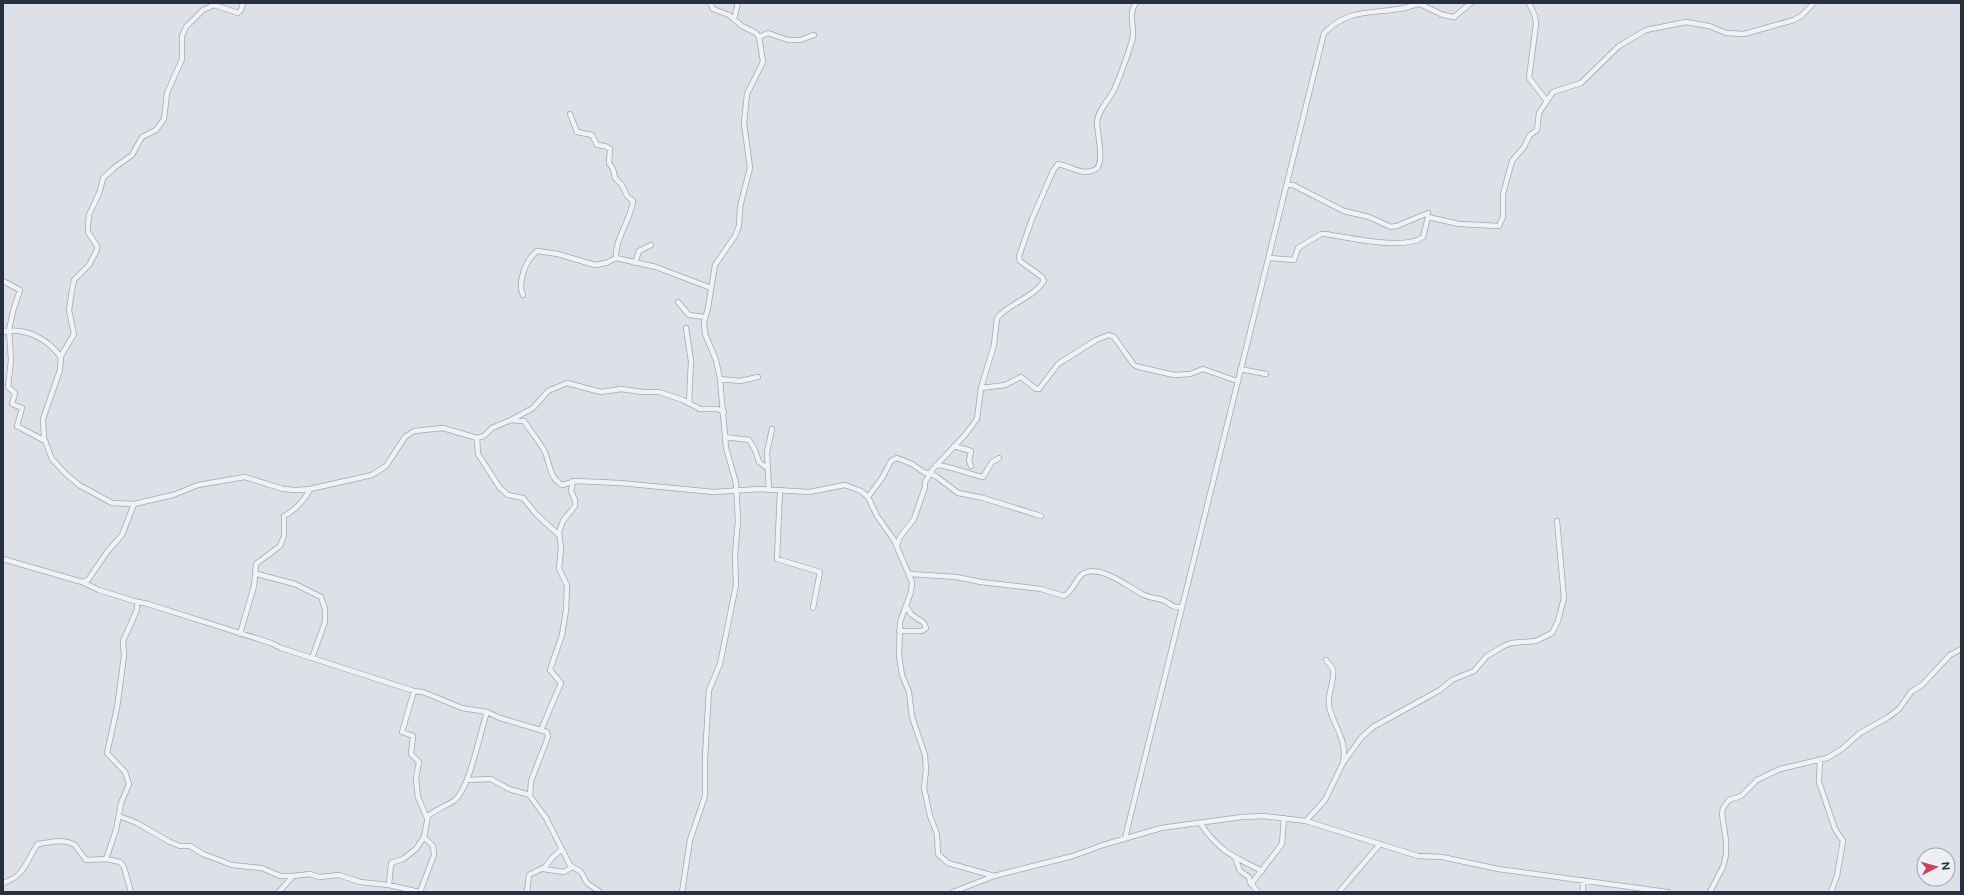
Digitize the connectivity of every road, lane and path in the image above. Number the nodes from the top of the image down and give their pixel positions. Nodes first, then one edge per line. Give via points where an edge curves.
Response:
1 (243, 3) edge
2 (710, 3) edge
3 (738, 3) edge
4 (1136, 3) edge
5 (1471, 3) edge
6 (1529, 3) edge
7 (1814, 3) edge
8 (734, 19) junction
9 (814, 35) dead end
10 (760, 37) junction
11 (1546, 100) junction
12 (570, 114) dead end
13 (1287, 185) junction
14 (1428, 213) dead end
15 (651, 245) dead end
16 (616, 258) junction
17 (1269, 258) junction
18 (635, 263) junction
19 (3, 281) edge
20 (711, 288) junction
21 (523, 295) dead end
22 (678, 302) dead end
23 (705, 317) junction
24 (686, 328) dead end
25 (9, 330) junction
26 (3, 332) edge
27 (61, 358) junction
28 (1240, 369) junction
29 (1266, 374) dead end
30 (758, 378) dead end
31 (720, 379) junction
32 (1237, 381) junction
33 (981, 388) junction
34 (689, 403) junction
35 (724, 412) junction
36 (511, 420) junction
37 (772, 429) dead end
38 (725, 437) junction
39 (477, 438) junction
40 (45, 440) junction
41 (954, 446) junction
42 (999, 458) dead end
43 (936, 465) junction
44 (972, 466) dead end
45 (767, 468) junction
46 (930, 473) junction
47 (573, 481) junction
48 (310, 489) junction
49 (770, 490) junction
50 (780, 490) junction
51 (736, 492) junction
52 (868, 497) junction
53 (134, 504) junction
54 (1040, 516) dead end
55 (1557, 521) dead end
56 (559, 535) junction
57 (897, 545) junction
58 (3, 558) edge
59 (257, 574) junction
60 (910, 574) junction
61 (89, 583) junction
62 (137, 602) junction
63 (906, 606) junction
64 (1182, 607) junction
65 (813, 608) dead end
66 (900, 631) junction
67 (240, 634) junction
68 (1961, 649) edge
69 (312, 658) junction
70 (1326, 660) dead end
71 (414, 690) junction
72 (487, 712) junction
73 (541, 730) junction
74 (1820, 760) junction
75 (1343, 763) junction
76 (466, 780) junction
77 (530, 795) junction
78 (1312, 814) junction
79 (119, 816) junction
80 (427, 818) junction
81 (1284, 818) junction
82 (1306, 821) junction
83 (1200, 823) junction
84 (1313, 823) junction
85 (424, 837) junction
86 (1125, 838) junction
87 (1380, 844) junction
88 (562, 849) junction
89 (1235, 857) junction
90 (106, 859) junction
91 (572, 867) junction
92 (542, 869) junction
93 (1262, 870) junction
94 (293, 876) junction
95 (994, 876) junction
96 (1583, 880) junction
97 (3, 883) edge
98 (1251, 884) junction
99 (389, 886) junction
100 (131, 892) edge
101 (279, 892) edge
102 (420, 892) edge
103 (527, 892) edge
104 (600, 892) edge
105 (682, 892) edge
106 (953, 892) edge
107 (1258, 892) edge
108 (1339, 892) edge
109 (1583, 892) edge
110 (1667, 892) edge
111 (1710, 892) edge
112 (1831, 892) edge

1 - 27 street via 238,13 212,5 186,26 182,36 182,60 167,93 164,119 156,130 142,137 132,154 103,178 89,215 88,225 88,232 97,250 89,265 74,280 69,310 74,334
2 - 8 street via 713,10
3 - 8 street
4 - 33 street via 1131,15 1133,35 1129,48 1114,90 1097,120 1097,136 1101,151 1099,165 1094,170 1083,172 1058,164 1053,171 1019,256 1020,261 1044,281 1034,292 996,318 994,345
5 - 13 street via 1454,16 1443,15 1420,4 1399,9 1356,13 1338,20 1325,31
6 - 11 street via 1536,24 1529,78
7 - 11 street via 1794,20 1744,34 1726,33 1709,26 1686,22 1646,30 1619,46 1585,80 1577,85 1556,90
8 - 10 street
9 - 10 street via 796,40 783,39 768,32
10 - 20 street via 763,62 749,89 744,117 750,168 740,207 739,226 715,265
11 - 17 street via 1538,116 1537,130 1530,135 1512,161 1503,194 1503,217 1499,226 1459,224 1428,217 1423,237 1417,240 1390,243 1321,234 1298,248 1294,260
12 - 16 street via 576,131 592,135 597,146 610,149 609,163 615,178 627,196 634,201
13 - 14 street via 1293,185 1344,211 1369,217 1391,227
13 - 17 street
15 - 18 street via 639,252
16 - 18 street
16 - 21 street via 594,265 558,254 537,251 524,270 520,289
17 - 28 street
18 - 20 street via 656,267
19 - 25 street via 20,290
20 - 23 street
22 - 23 street via 689,315
23 - 31 street via 704,328
24 - 34 street via 691,361
25 - 26 street
25 - 27 street via 19,330 36,336
25 - 40 street via 11,360 8,385 14,393 12,404 22,408 17,427
27 - 40 street via 58,376 43,419
28 - 29 street
28 - 32 street
30 - 31 street via 744,381
31 - 35 street
32 - 33 street via 1206,370 1174,375 1139,367 1134,365 1114,337 1109,335 1096,340 1058,364 1039,389 1021,377 1005,385
32 - 64 street
33 - 41 street via 977,420
34 - 35 street via 700,409 717,409
34 - 36 street via 656,392 621,389 602,392 567,383 548,390 533,408
35 - 38 street
36 - 39 street
36 - 47 street via 524,421 534,434 545,453 549,468 560,484 565,485
37 - 45 street via 766,452
38 - 45 street via 749,440 759,462
38 - 51 street
39 - 48 street via 442,428 414,431 405,437 393,458 378,473
39 - 56 street via 478,454 500,488 508,495 523,498
40 - 53 street via 48,453 56,465 79,485 112,503
41 - 43 street
41 - 44 street via 971,450
42 - 43 street via 991,463 983,477
43 - 46 street
45 - 49 street
46 - 52 street via 894,459
46 - 54 street via 958,492
46 - 57 street via 914,519
47 - 51 street via 620,482
47 - 56 street via 571,491 575,506 563,521
48 - 53 street via 284,489 245,477 198,485 173,495
48 - 59 street via 303,502 284,516 284,536 280,546 256,564
49 - 50 street
49 - 51 street
50 - 52 street via 809,492 846,485
50 - 65 street via 777,559 820,572
51 - 105 street via 738,521 735,597 720,664 709,690 705,796 690,840
52 - 57 street via 877,516
53 - 61 street via 122,535 107,552
55 - 75 street via 1564,598 1552,633 1536,641 1511,643 1487,656 1474,671 1452,680 1440,690 1378,724 1362,738
56 - 73 street via 560,569 566,582 566,601 562,635 550,670 561,683
57 - 60 street
58 - 61 street
59 - 67 street
59 - 69 street via 294,584 321,597 325,609 325,622
60 - 63 street via 911,592
60 - 64 street via 956,577 1041,589 1065,596 1082,575 1097,573 1111,576 1144,595 1164,600 1170,606
61 - 62 street
62 - 67 street
62 - 79 street via 137,610 123,641 124,656 117,708 107,753 125,772 129,781
63 - 66 street via 900,622
63 - 66 street via 926,628 920,632
64 - 86 street
66 - 95 street via 901,670 909,692 914,727 924,749 924,788 937,834 938,854 948,863
67 - 69 street
68 - 74 street via 1950,655 1911,692 1901,707 1833,755
69 - 71 street
70 - 75 street via 1333,669 1329,705 1340,732
71 - 72 street via 462,708
71 - 80 street via 402,732 413,736 411,754 419,762 416,778 418,796
72 - 73 street
72 - 76 street
73 - 77 street via 547,732 548,737 531,781
74 - 111 street via 1780,769 1757,780 1741,796 1728,800 1722,814 1726,855 1723,867
74 - 112 street via 1819,782 1834,827 1843,841 1837,876
75 - 78 street via 1329,794
76 - 77 street via 491,779 509,789
76 - 80 street via 455,800
77 - 88 street via 546,818
78 - 82 street
78 - 84 street
79 - 90 street
79 - 94 street via 170,842 190,846 203,854 232,864 255,867 280,876
80 - 85 street
81 - 82 street
81 - 83 street via 1242,817
81 - 93 street via 1282,844
82 - 84 street
83 - 86 street via 1161,828
83 - 89 street via 1218,846
84 - 87 street
85 - 99 street via 412,853 391,863
85 - 102 street via 433,846 434,855
86 - 95 street via 1073,856
87 - 96 street via 1418,856 1448,858 1498,869
87 - 108 street
88 - 91 street
88 - 92 street
89 - 93 street
89 - 98 street via 1240,871 1249,877
90 - 97 street via 86,860 75,845 68,842 40,844 36,846 25,868 16,877
90 - 100 street via 120,862 124,867
91 - 92 street via 564,872
91 - 104 street via 581,872 587,883
92 - 103 street via 529,875
93 - 98 street
94 - 99 street via 339,875 360,882
94 - 101 street
95 - 106 street
96 - 109 street
96 - 110 street
98 - 107 street
99 - 102 street

